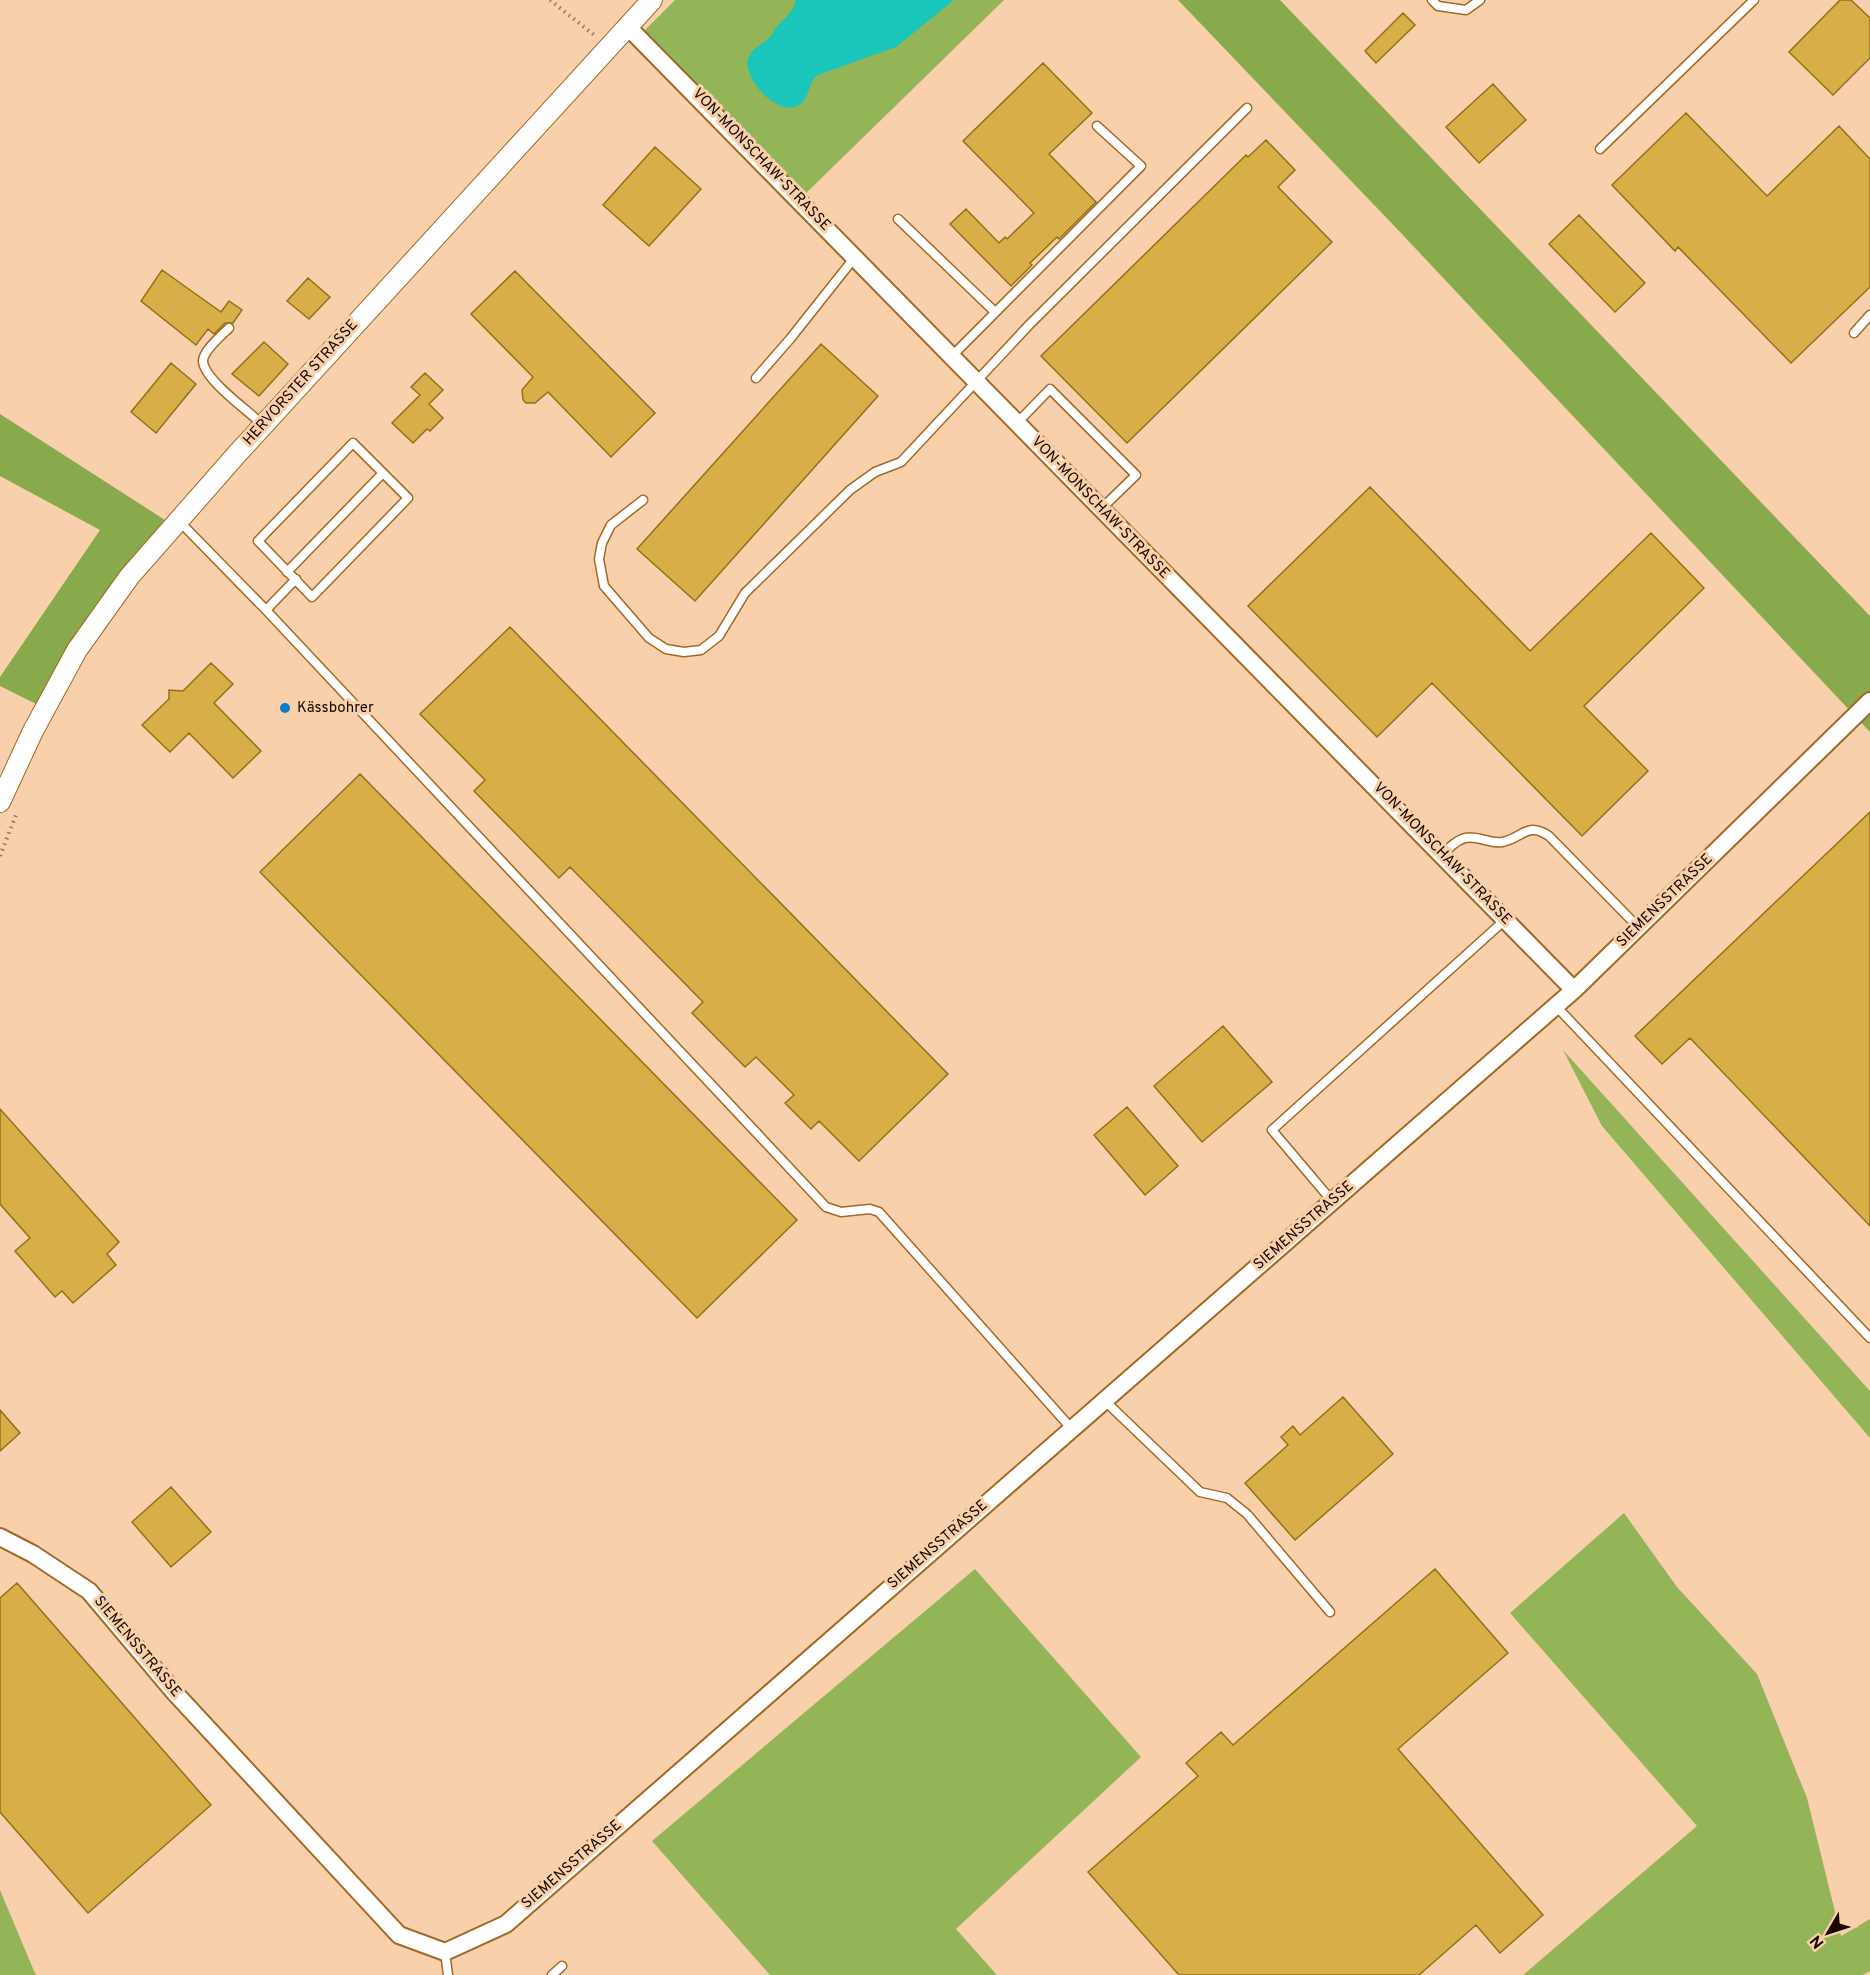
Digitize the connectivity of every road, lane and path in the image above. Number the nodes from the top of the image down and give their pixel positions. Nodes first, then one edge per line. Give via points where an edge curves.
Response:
1 (550, 0) edge
2 (652, 0) edge
3 (1432, 0) edge
4 (1480, 0) edge
5 (1754, 0) edge
6 (627, 26) junction
7 (609, 46) junction
8 (1247, 108) dead end
9 (1097, 126) dead end
10 (1600, 149) dead end
11 (898, 219) dead end
12 (855, 257) junction
13 (995, 312) junction
14 (1870, 315) edge
15 (229, 328) dead end
16 (1854, 333) dead end
17 (952, 356) junction
18 (756, 378) dead end
19 (977, 382) junction
20 (1017, 423) junction
21 (263, 425) junction
22 (383, 473) junction
23 (643, 500) dead end
24 (1101, 510) junction
25 (179, 520) junction
26 (287, 572) junction
27 (296, 579) junction
28 (266, 610) junction
29 (1870, 701) edge
30 (0, 802) edge
31 (20, 806) dead end
32 (1443, 855) junction
33 (0, 856) edge
34 (1506, 920) junction
35 (1638, 927) junction
36 (1574, 990) junction
37 (1556, 1005) junction
38 (1332, 1202) junction
39 (1870, 1338) edge
40 (1104, 1400) junction
41 (1071, 1428) junction
42 (0, 1537) edge
43 (1330, 1612) dead end
44 (445, 1952) junction
45 (562, 1966) dead end
46 (448, 1975) edge
47 (552, 1975) edge

1 - 7 path
2 - 6 street, HERVORSTER STRASSE
3 - 4 lane via 1438,6 1466,10
5 - 10 lane
6 - 7 street, HERVORSTER STRASSE
6 - 12 street, VON-MONSCHAW-STRASSE
7 - 21 street, HERVORSTER STRASSE
8 - 19 lane
9 - 13 lane via 1141,166
11 - 13 lane
12 - 17 street, VON-MONSCHAW-STRASSE
12 - 18 lane
13 - 17 lane
14 - 16 lane
15 - 21 lane via 203,361 219,385
17 - 19 street, VON-MONSCHAW-STRASSE
19 - 20 street, VON-MONSCHAW-STRASSE
19 - 23 lane via 902,462 875,472 850,490 745,593 719,636 701,650 666,649 649,638 604,586 599,560 606,534 611,525
20 - 24 street, VON-MONSCHAW-STRASSE
20 - 24 lane via 1050,389 1136,475
21 - 25 street, HERVORSTER STRASSE
22 - 26 lane
22 - 26 lane via 353,443 327,469 258,541
22 - 27 lane via 408,498 312,597
24 - 32 street, VON-MONSCHAW-STRASSE
25 - 28 lane
25 - 30 street, HERVORSTER STRASSE via 129,578 77,650
26 - 27 lane
27 - 28 lane
28 - 41 lane via 826,1207 842,1212 879,1212
29 - 35 street, SIEMENSSTRASSE
31 - 33 path
32 - 34 street, VON-MONSCHAW-STRASSE
32 - 35 lane via 1456,842 1467,838 1501,842 1529,829 1540,829
34 - 36 street, VON-MONSCHAW-STRASSE
34 - 38 lane via 1272,1130
35 - 36 street, SIEMENSSTRASSE
36 - 37 street, SIEMENSSTRASSE
37 - 38 street, SIEMENSSTRASSE
37 - 39 lane
38 - 40 street, SIEMENSSTRASSE
40 - 41 street, SIEMENSSTRASSE
40 - 43 lane via 1200,1492 1227,1498 1247,1514
41 - 44 street, SIEMENSSTRASSE via 506,1924
42 - 44 street, SIEMENSSTRASSE via 89,1591 175,1693 399,1935
44 - 46 lane
45 - 47 lane

